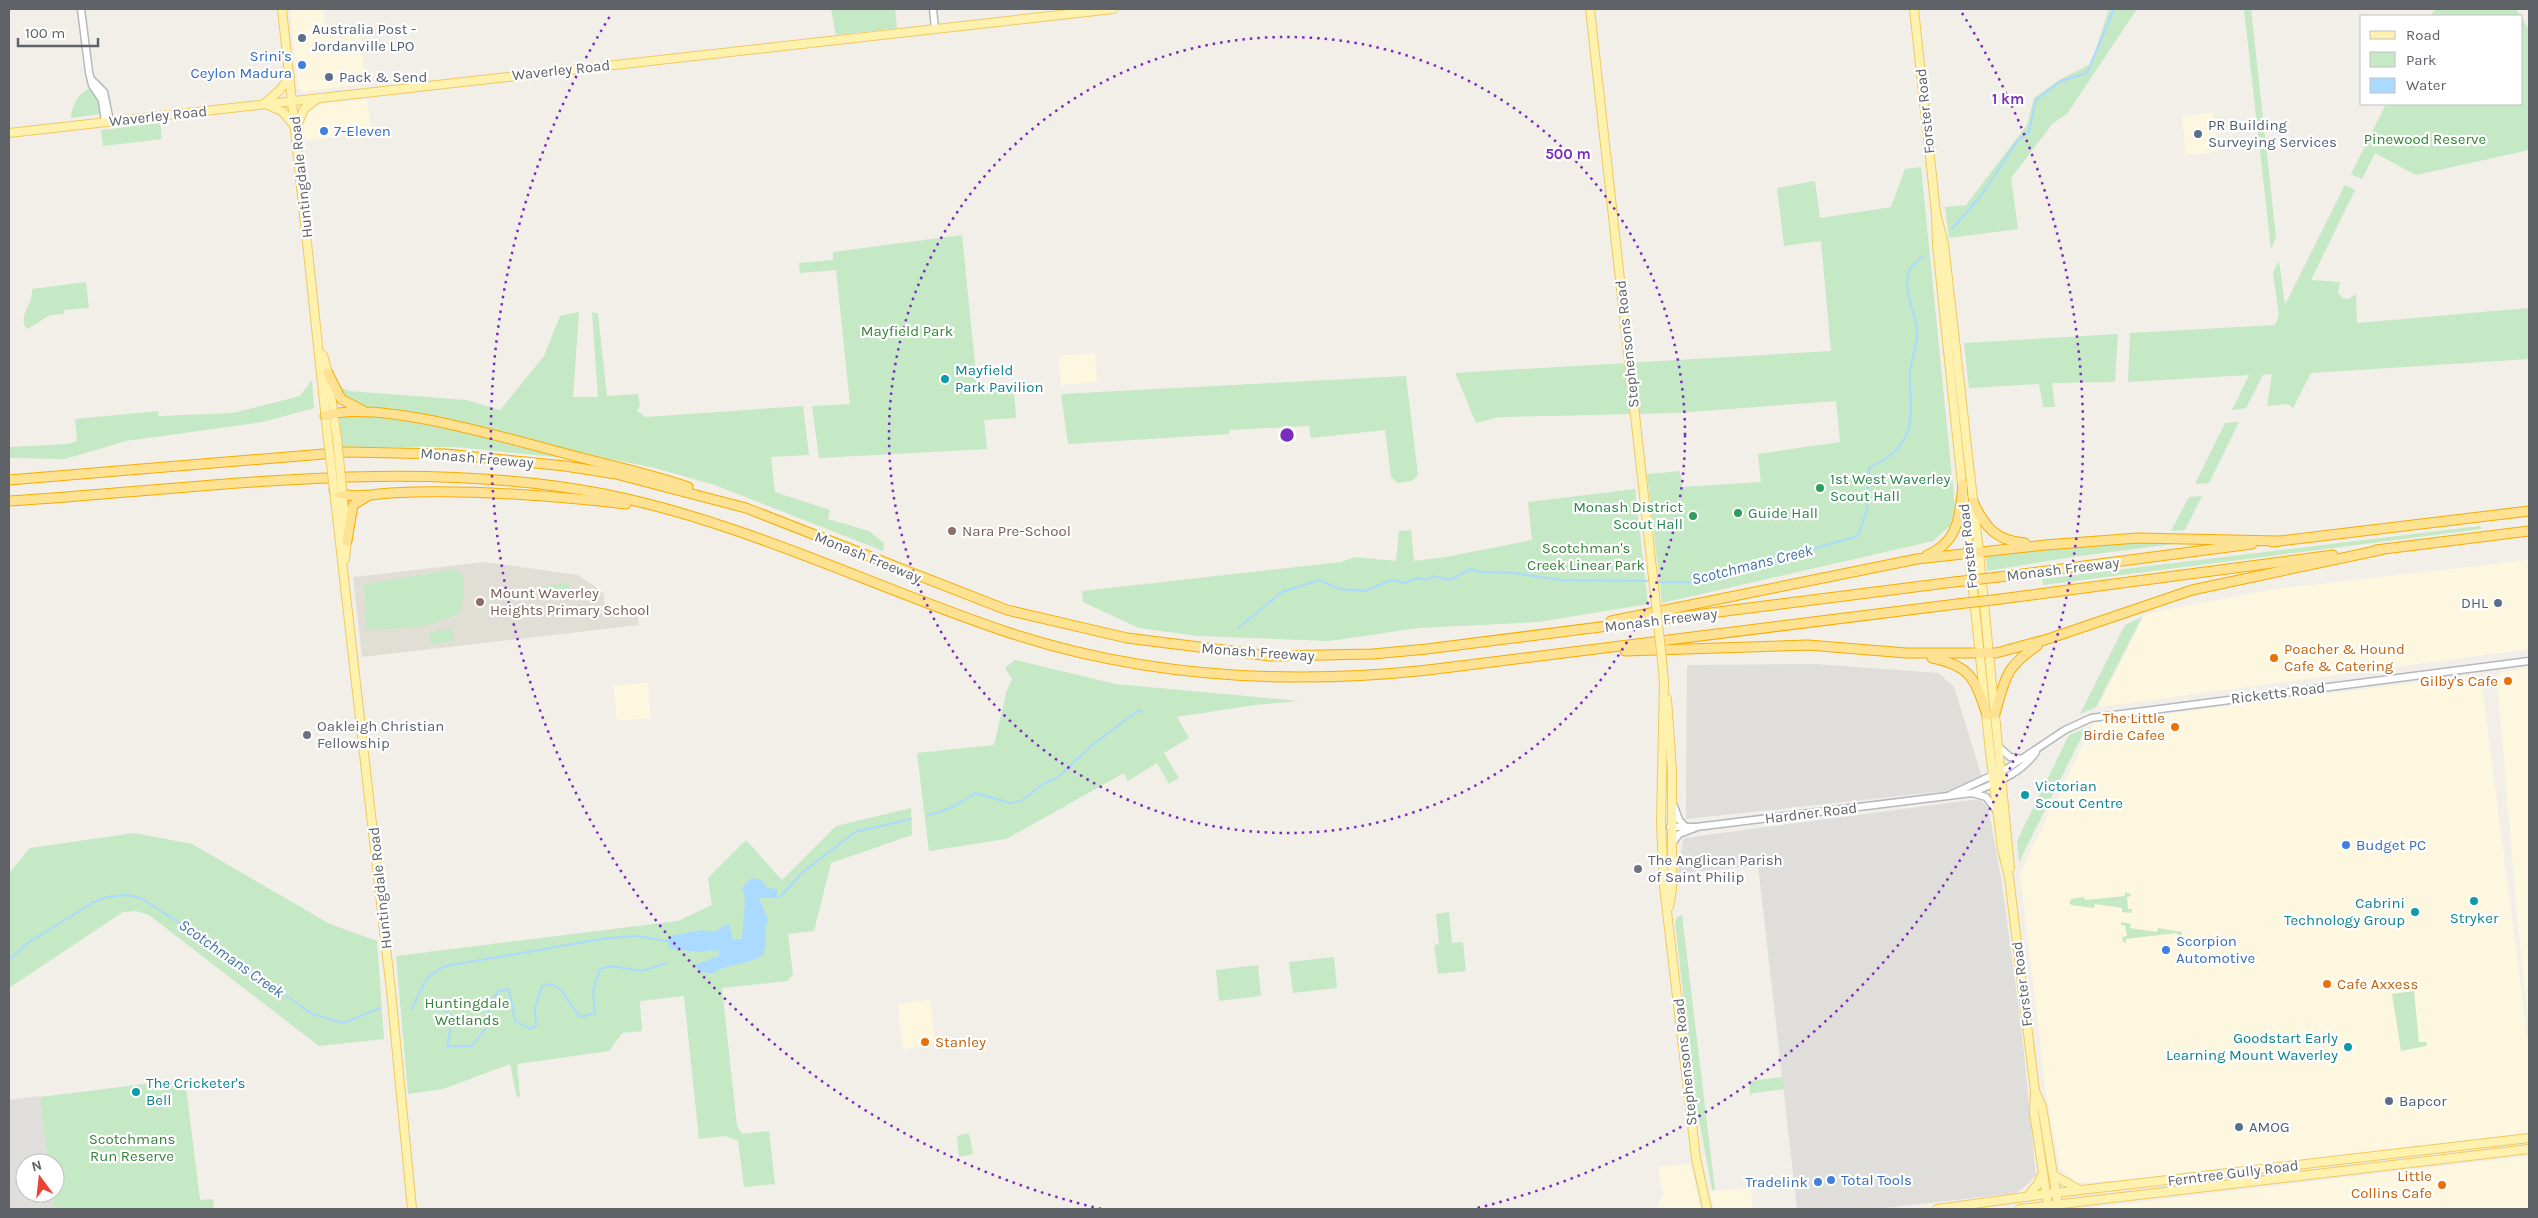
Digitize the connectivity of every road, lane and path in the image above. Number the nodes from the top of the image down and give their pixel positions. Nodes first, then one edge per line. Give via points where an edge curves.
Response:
1 (81, 9) edge
2 (282, 9) edge
3 (933, 9) edge
4 (1112, 9) edge
5 (1590, 9) edge
6 (1914, 9) edge
7 (935, 29) junction
8 (290, 76) junction
9 (320, 97) junction
10 (293, 100) junction
11 (263, 104) junction
12 (107, 121) junction
13 (296, 129) junction
14 (9, 133) edge
15 (1947, 306) junction
16 (320, 346) junction
17 (328, 373) junction
18 (372, 413) junction
19 (329, 414) junction
20 (9, 480) edge
21 (1963, 484) junction
22 (340, 492) junction
23 (375, 494) junction
24 (9, 501) edge
25 (1973, 502) junction
26 (746, 508) junction
27 (663, 509) junction
28 (2529, 510) edge
29 (2529, 532) edge
30 (347, 541) junction
31 (2278, 541) junction
32 (2045, 545) junction
33 (2380, 550) junction
34 (1979, 552) junction
35 (1969, 553) junction
36 (1917, 559) junction
37 (344, 566) junction
38 (1552, 634) junction
39 (2048, 639) junction
40 (1906, 653) junction
41 (1562, 654) junction
42 (1990, 654) junction
43 (1980, 655) junction
44 (2529, 661) edge
45 (1664, 680) junction
46 (1991, 715) junction
47 (1999, 747) junction
48 (2036, 751) junction
49 (2022, 759) junction
50 (2002, 776) junction
51 (1994, 780) junction
52 (1972, 793) junction
53 (1950, 795) junction
54 (1672, 800) junction
55 (1998, 812) junction
56 (1685, 826) junction
57 (1670, 827) junction
58 (1696, 827) junction
59 (1662, 837) junction
60 (1671, 845) junction
61 (2010, 877) junction
62 (1668, 913) junction
63 (2035, 1091) junction
64 (2529, 1138) edge
65 (2529, 1149) edge
66 (2250, 1171) junction
67 (2043, 1172) junction
68 (2053, 1175) junction
69 (2252, 1182) junction
70 (2082, 1191) junction
71 (2057, 1193) junction
72 (2047, 1194) junction
73 (2027, 1197) junction
74 (2054, 1207) edge
75 (1955, 1208) edge
76 (412, 1209) edge
77 (1707, 1209) edge
78 (1937, 1209) edge
79 (2020, 1209) edge

1 - 12 street via 89,72 102,100
2 - 8 main road, Huntingdale Road
3 - 7 street
4 - 7 main road, Waverley Road
5 - 45 main road, Stephensons Road, bridge
6 - 15 main road, Forster Road via 1936,213 1944,244
7 - 9 main road, Waverley Road
8 - 10 main road, Huntingdale Road
8 - 11 main road
9 - 10 main road, Waverley Road
9 - 13 main road via 304,109
10 - 11 main road, Waverley Road
10 - 13 main road, Huntingdale Road
11 - 12 main road, Waverley Road
11 - 13 main road via 283,112
12 - 14 main road, Waverley Road
13 - 16 main road, Huntingdale Road
15 - 21 main road, Forster Road
15 - 25 main road, Forster Road
16 - 17 main road, Huntingdale Road
16 - 19 main road, Huntingdale Road
17 - 18 highway via 341,399
17 - 19 main road, Huntingdale Road
18 - 19 highway
18 - 26 highway via 482,432 632,470
19 - 22 main road, Huntingdale Road, bridge
20 - 26 highway, Monash Freeway via 348,452 411,452 565,466 616,474
21 - 35 main road, Forster Road
21 - 36 highway via 1960,516 1954,533 1938,549
22 - 23 highway
22 - 30 main road, Huntingdale Road
22 - 37 main road, Huntingdale Road via 339,544
23 - 27 highway via 511,493
23 - 30 highway via 353,505
24 - 27 highway, Monash Freeway via 302,477 383,475 514,482 604,494
25 - 32 highway via 1983,522 1998,536 2019,543
25 - 34 main road, Forster Road
26 - 38 highway, Monash Freeway via 1007,610 1127,638 1208,650 1314,657 1409,651
27 - 41 highway, Monash Freeway via 795,551 1013,633 1117,660 1195,672 1285,678 1382,675
28 - 31 highway, Monash Freeway
29 - 33 highway, Monash Freeway
30 - 37 main road, Huntingdale Road
31 - 32 highway via 2162,537
31 - 38 highway, Monash Freeway, bridge
32 - 34 highway
33 - 39 highway via 2192,590
33 - 41 highway, Monash Freeway, bridge
34 - 35 highway
34 - 42 main road, Forster Road
35 - 36 highway
35 - 43 main road, Forster Road
36 - 38 highway
37 - 76 main road, Huntingdale Road
39 - 42 highway
39 - 46 highway via 2018,659 2007,672
40 - 41 highway via 1808,645
40 - 43 highway
40 - 46 highway via 1941,660 1963,669 1975,680
42 - 43 highway
42 - 46 main road, Forster Road
43 - 46 main road, Forster Road
44 - 48 street, Ricketts Road via 2106,715 2077,723
45 - 54 main road, Stephensons Road via 1669,717
45 - 59 main road, Stephensons Road
46 - 47 main road, Forster Road
46 - 51 main road, Forster Road
47 - 49 street via 2010,757
47 - 50 main road, Forster Road
48 - 49 street, Ricketts Road
48 - 50 street, Ricketts Road via 2021,769
49 - 50 street, Ricketts Road
50 - 51 street
50 - 61 main road, Forster Road
51 - 52 street, Hardner Road
51 - 53 street, Hardner Road
51 - 55 main road, Forster Road
52 - 53 street, Hardner Road
52 - 55 street via 1986,797
53 - 58 street, Hardner Road
54 - 56 street via 1679,820
54 - 57 main road, Stephensons Road
55 - 61 main road, Forster Road via 2002,849
56 - 57 street, Hardner Road
56 - 58 street, Hardner Road
57 - 59 main road
57 - 60 main road, Stephensons Road
58 - 60 street via 1680,834
59 - 62 main road, Stephensons Road
60 - 62 main road, Stephensons Road via 1672,890
61 - 63 main road, Forster Road
62 - 77 main road, Stephensons Road via 1696,1158
63 - 67 main road, Forster Road via 2034,1112
63 - 68 main road, Forster Road via 2042,1107
64 - 66 main road, Ferntree Gully Road
65 - 69 main road, Ferntree Gully Road
66 - 69 main road
66 - 70 main road, Ferntree Gully Road
67 - 72 main road, Forster Road
67 - 73 main road
68 - 70 main road
68 - 71 main road, Forster Road
69 - 74 main road, Ferntree Gully Road
70 - 71 main road, Ferntree Gully Road
71 - 72 main road, Ferntree Gully Road
71 - 74 main road, Forster Road
72 - 73 main road, Ferntree Gully Road
72 - 74 main road, Forster Road
73 - 75 main road, Ferntree Gully Road
74 - 79 main road, Ferntree Gully Road
75 - 78 main road, Ferntree Gully Road

